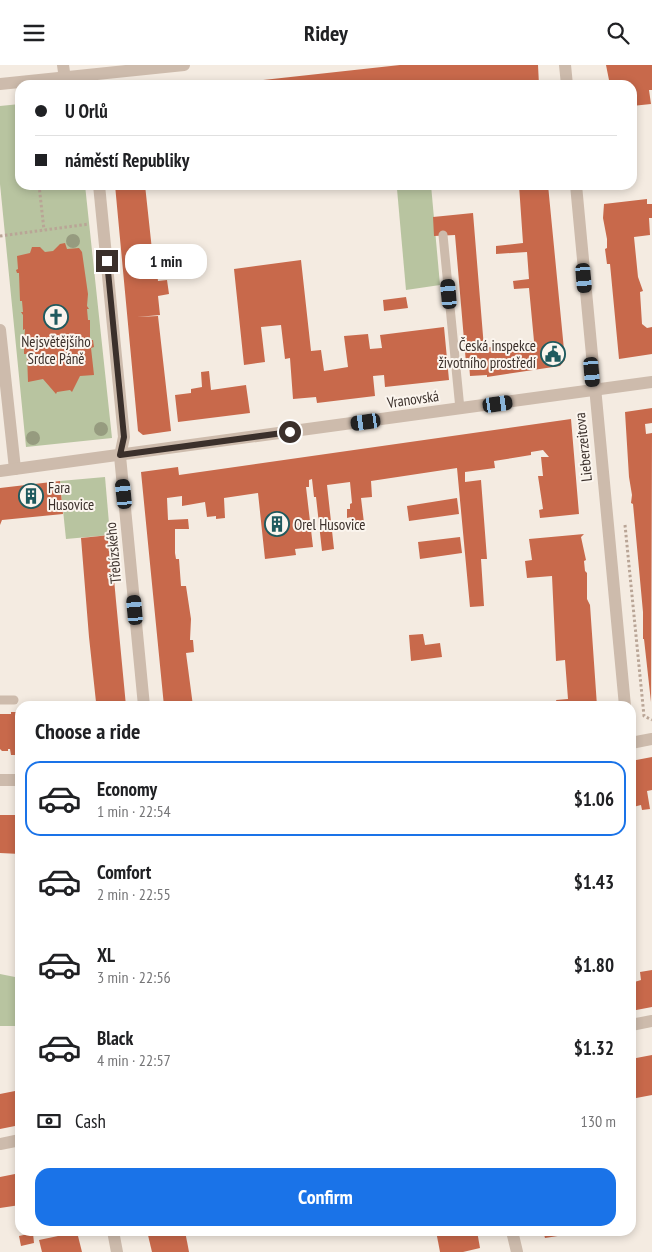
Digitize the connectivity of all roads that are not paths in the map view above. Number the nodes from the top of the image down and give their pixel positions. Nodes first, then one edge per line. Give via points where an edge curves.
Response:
1 (63, 65) edge
2 (184, 65) edge
3 (565, 65) edge
4 (65, 79) junction
5 (0, 80) edge
6 (76, 80) edge
7 (94, 80) edge
8 (566, 80) edge
9 (100, 190) edge
10 (576, 190) edge
11 (443, 235) dead end
12 (0, 330) edge
13 (652, 382) edge
14 (594, 391) junction
15 (460, 409) junction
16 (120, 455) junction
17 (15, 469) junction
18 (0, 471) edge
19 (14, 699) dead end
20 (0, 700) edge
21 (144, 701) edge
22 (625, 701) edge
23 (652, 739) edge
24 (636, 742) edge
25 (15, 780) edge
26 (0, 781) edge
27 (652, 1021) edge
28 (636, 1024) edge
29 (15, 1141) edge
30 (0, 1144) edge
31 (114, 1236) edge
32 (513, 1236) edge
33 (117, 1252) edge
34 (517, 1252) edge

1 - 4 street
2 - 7 street
3 - 8 street
4 - 5 street
4 - 6 street
9 - 16 street, Třebízského via 124,437
10 - 14 street, Lieberzeitova
11 - 15 lane
12 - 17 street
13 - 14 street, Vranovská
14 - 15 street, Vranovská
14 - 22 street, Lieberzeitova
15 - 16 street, Vranovská
16 - 17 street, Vranovská
16 - 21 street, Třebízského
17 - 18 street, Vranovská
19 - 20 lane
23 - 24 street
25 - 26 street
27 - 28 street
29 - 30 street
31 - 33 street
32 - 34 street

